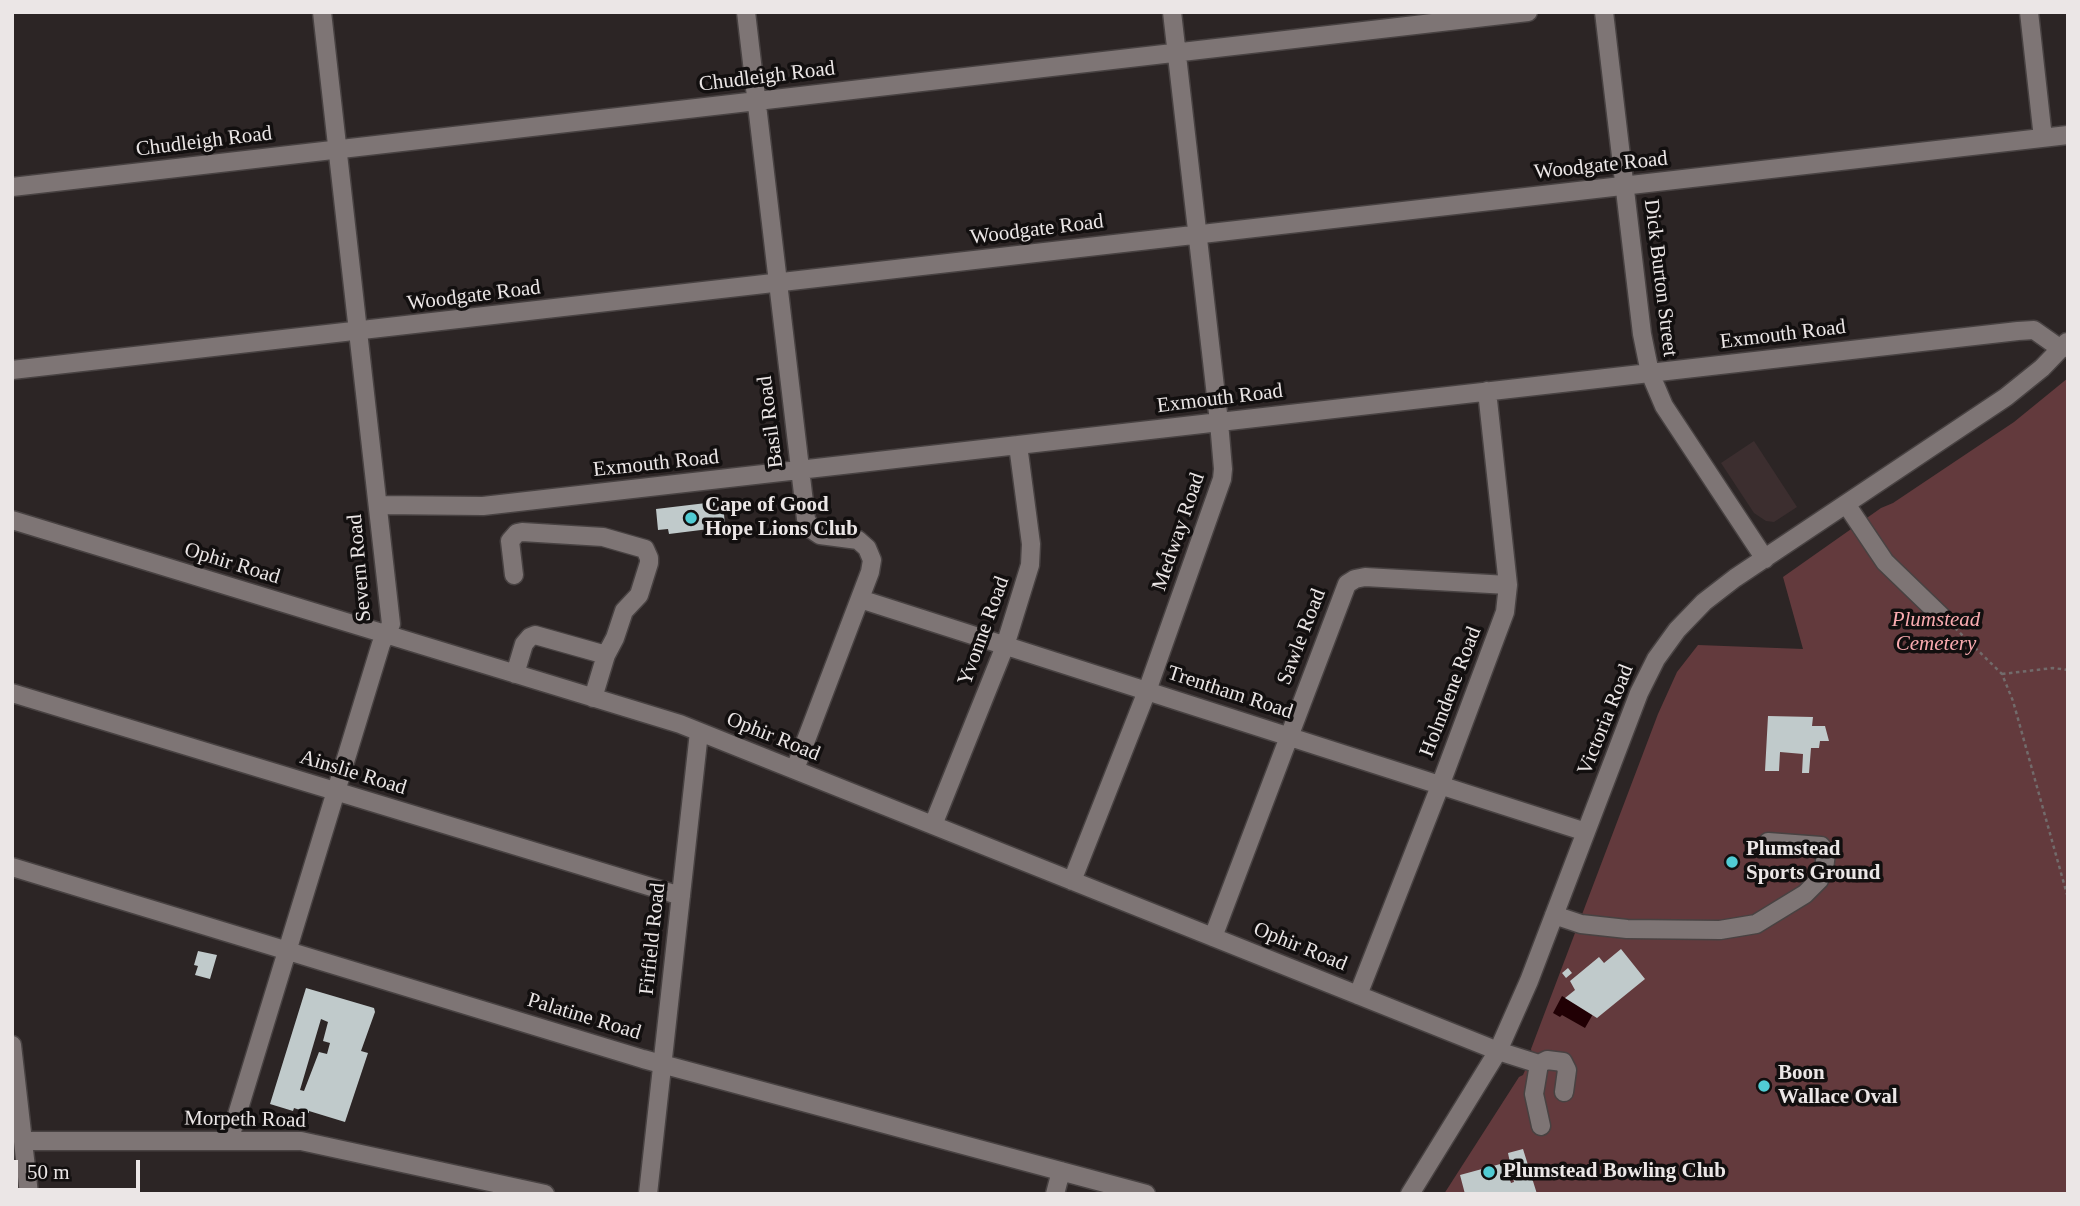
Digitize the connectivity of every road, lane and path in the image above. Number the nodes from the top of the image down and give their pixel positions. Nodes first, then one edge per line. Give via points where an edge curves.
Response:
1 (322, 12) edge
2 (747, 12) edge
3 (1172, 12) edge
4 (1528, 12) edge
5 (1604, 12) edge
6 (2029, 12) edge
7 (1176, 52) junction
8 (757, 102) junction
9 (2068, 135) edge
10 (2043, 138) junction
11 (337, 149) junction
12 (1625, 186) junction
13 (12, 187) edge
14 (1197, 234) junction
15 (777, 284) junction
16 (358, 332) junction
17 (2064, 345) edge
18 (12, 370) edge
19 (1650, 373) junction
20 (1487, 391) junction
21 (1219, 422) junction
22 (1018, 445) junction
23 (799, 471) junction
24 (1846, 504) junction
25 (378, 505) junction
26 (12, 520) edge
27 (1765, 559) junction
28 (514, 575) dead end
29 (1508, 585) junction
30 (860, 599) junction
31 (1942, 617) joint
32 (385, 635) junction
33 (1005, 646) junction
34 (606, 655) junction
35 (2068, 670) edge
36 (515, 674) junction
37 (2002, 674) junction
38 (1147, 691) junction
39 (12, 693) edge
40 (593, 698) junction
41 (699, 732) junction
42 (1289, 736) junction
43 (795, 769) junction
44 (1440, 786) junction
45 (337, 792) junction
46 (933, 825) junction
47 (1586, 832) junction
48 (1768, 842) dead end
49 (12, 867) edge
50 (1072, 881) junction
51 (681, 896) junction
52 (2068, 898) edge
53 (1554, 915) junction
54 (1213, 937) junction
55 (288, 949) junction
56 (1358, 995) junction
57 (12, 1045) edge
58 (1498, 1051) junction
59 (662, 1064) junction
60 (1539, 1064) junction
61 (1564, 1092) dead end
62 (1541, 1126) dead end
63 (23, 1141) junction
64 (229, 1141) junction
65 (1061, 1171) junction
66 (476, 1186) edge
67 (1124, 1191) edge
68 (29, 1194) edge
69 (545, 1194) edge
70 (648, 1194) edge
71 (1055, 1194) edge
72 (1146, 1194) edge
73 (1410, 1194) edge

1 - 11 street, Severn Road
2 - 8 street, Basil Road
3 - 7 street, Medway Road
4 - 7 street, Chudleigh Road
5 - 12 street, Dick Burton Street
6 - 10 street
7 - 8 street, Chudleigh Road
7 - 14 street, Medway Road
8 - 11 street, Chudleigh Road
8 - 15 street, Basil Road
9 - 10 street, Woodgate Road
10 - 12 street, Woodgate Road
11 - 13 street, Chudleigh Road
11 - 16 street, Severn Road
12 - 14 street, Woodgate Road
12 - 19 street, Dick Burton Street
14 - 15 street, Woodgate Road
14 - 21 street, Medway Road
15 - 16 street, Woodgate Road
15 - 23 street, Basil Road
16 - 18 street, Woodgate Road
16 - 25 street, Severn Road
17 - 19 street, Exmouth Road via 2030,330
17 - 24 street, Victoria Road via 2006,397
19 - 20 street, Exmouth Road
19 - 27 street, Dick Burton Street via 1664,406
20 - 21 street, Exmouth Road
20 - 29 street, Holmdene Road
21 - 22 street, Exmouth Road
21 - 38 street, Medway Road via 1220,488
22 - 23 street, Exmouth Road
22 - 33 street, Yvonne Road via 1031,554
23 - 25 street, Exmouth Road via 483,506
23 - 30 street, Basil Road via 811,529 820,535 858,540 870,554 871,566
24 - 27 street, Victoria Road
24 - 31 street via 1885,562
25 - 32 street, Severn Road via 391,624
26 - 32 street, Ophir Road
27 - 47 street, Victoria Road via 1704,602 1656,659
28 - 34 street via 510,541 517,533 603,537 645,549 649,563 639,595 624,611
29 - 42 street, Sawle Road via 1365,577 1351,581
29 - 44 street, Holmdene Road via 1501,625
30 - 33 street, Trentham Road
30 - 43 street, Basil Road
31 - 37 path
32 - 36 street, Ophir Road
32 - 45 street, Severn Road
33 - 38 street, Trentham Road
33 - 46 street, Yvonne Road
34 - 36 street via 535,635 524,644
34 - 40 street
35 - 37 path
36 - 40 street, Ophir Road
37 - 52 path
38 - 42 street, Trentham Road
38 - 50 street, Medway Road
39 - 45 street, Ainslie Road
40 - 41 street, Ophir Road
41 - 43 street, Ophir Road
41 - 51 street, Firfield Road
42 - 44 street, Trentham Road
42 - 54 street, Sawle Road
43 - 46 street, Ophir Road
44 - 47 street, Trentham Road
44 - 56 street, Holmdene Road
45 - 51 street, Ainslie Road
45 - 55 street, Severn Road
46 - 50 street, Ophir Road
47 - 53 street, Victoria Road
48 - 53 street via 1821,846 1826,853 1824,869 1805,894 1756,924 1720,930 1627,929 1581,924
49 - 55 street, Palatine Road
50 - 54 street, Ophir Road
51 - 59 street, Firfield Road
53 - 58 street, Victoria Road
54 - 56 street, Ophir Road
55 - 59 street, Palatine Road
55 - 64 street, Severn Road
56 - 58 street, Ophir Road
57 - 63 street
58 - 60 street, Ophir Road
58 - 73 street, Victoria Road
59 - 65 street, Palatine Road
59 - 70 street, Firfield Road
60 - 61 street, Ophir Road via 1550,1060 1566,1064
60 - 62 street via 1534,1094
63 - 64 street, Morpeth Road
63 - 68 street
64 - 66 street, Morpeth Road via 302,1141
65 - 67 street, Palatine Road
65 - 71 street
66 - 69 street, Morpeth Road
67 - 72 street, Palatine Road

